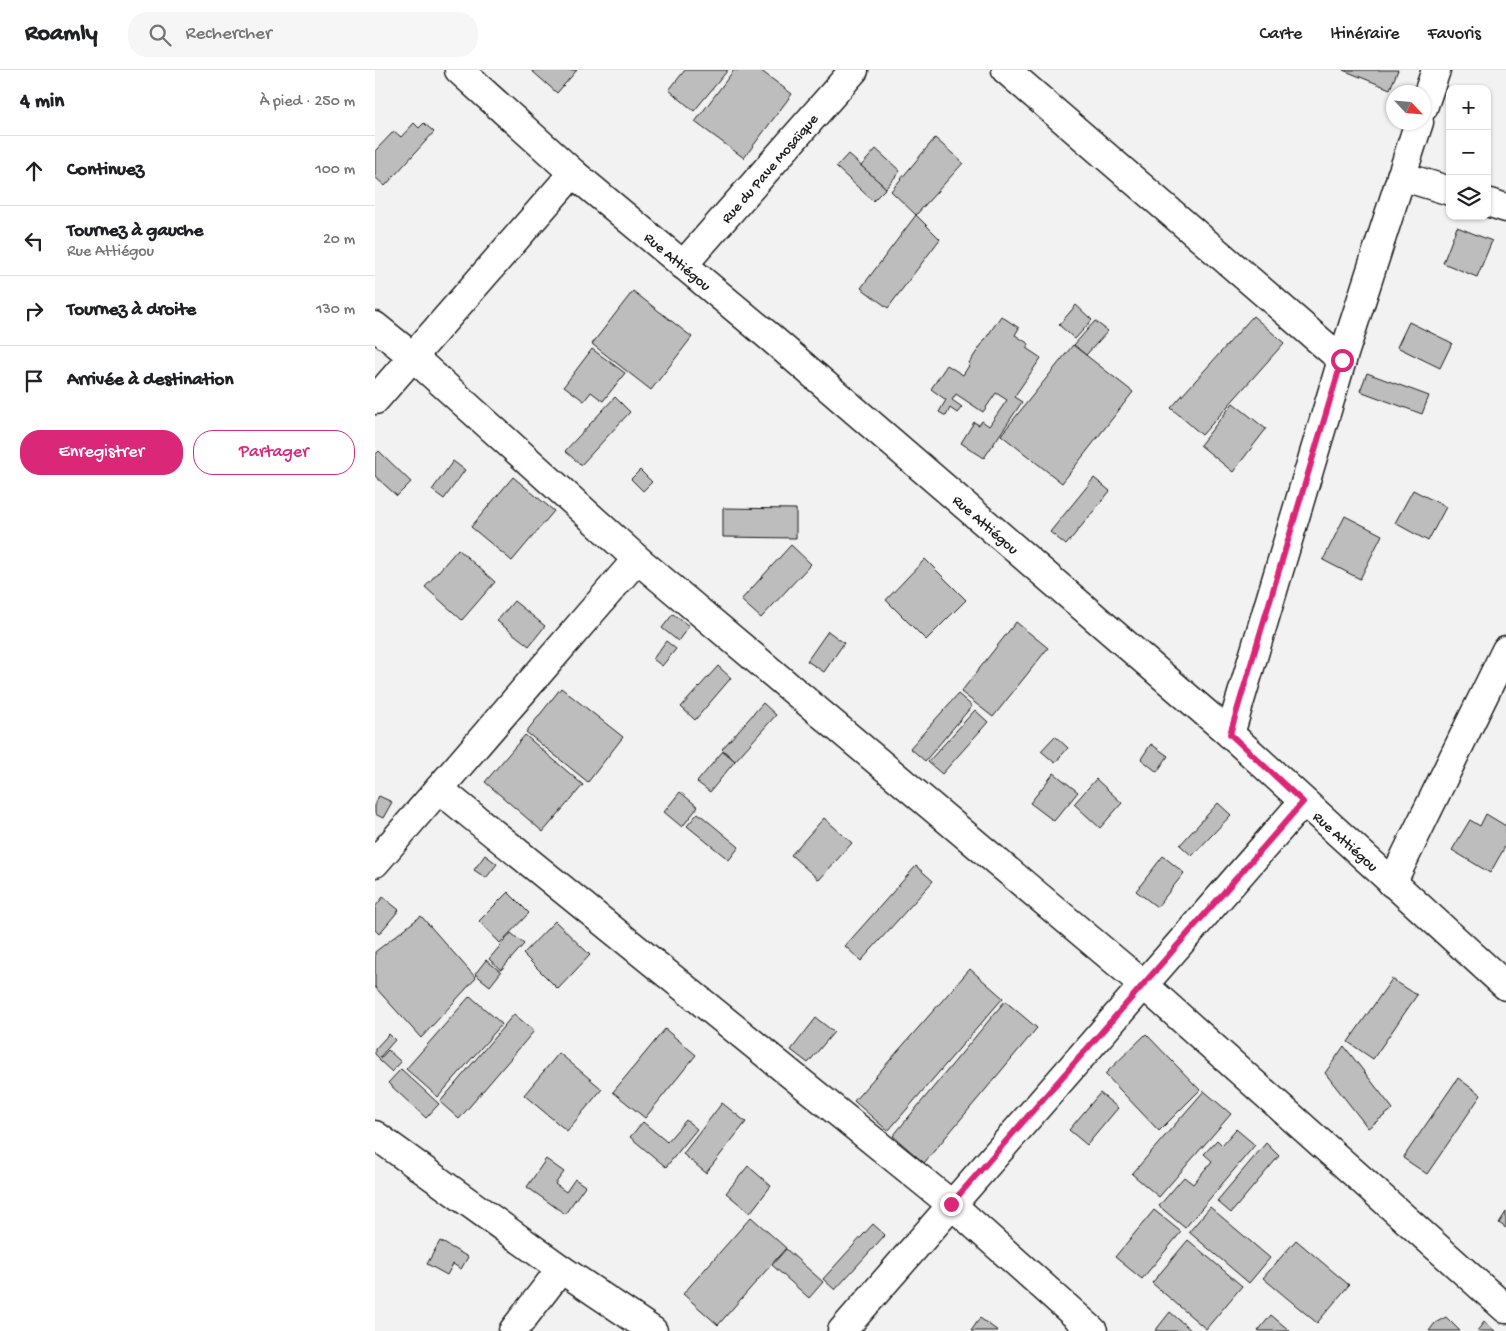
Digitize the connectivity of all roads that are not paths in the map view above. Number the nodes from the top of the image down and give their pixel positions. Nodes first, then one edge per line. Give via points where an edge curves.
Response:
1 (459, 70) edge
2 (854, 70) edge
3 (1006, 70) edge
4 (1436, 70) edge
5 (1431, 85) edge
6 (1416, 130) edge
7 (573, 173) junction
8 (1401, 176) junction
9 (1446, 190) edge
10 (1491, 203) edge
11 (1506, 208) edge
12 (683, 265) junction
13 (375, 326) edge
14 (412, 356) junction
15 (1342, 360) junction
16 (375, 400) edge
17 (637, 559) junction
18 (1506, 650) edge
19 (1230, 734) junction
20 (439, 789) junction
21 (1303, 802) junction
22 (375, 863) edge
23 (1392, 883) junction
24 (1144, 985) junction
25 (1506, 986) edge
26 (375, 1135) edge
27 (951, 1204) junction
28 (561, 1269) junction
29 (1506, 1310) edge
30 (513, 1331) edge
31 (653, 1331) edge
32 (842, 1331) edge
33 (1093, 1331) edge

1 - 7 street, Rue Attiégou
2 - 12 street, Rue du Pave Mosaïque
3 - 15 street
4 - 5 street
6 - 8 street
7 - 12 street, Rue Attiégou
7 - 14 street
8 - 9 street
8 - 15 street
10 - 11 street
12 - 19 street, Rue Attiégou
13 - 14 street
14 - 16 street
14 - 17 street
15 - 19 street
17 - 20 street
17 - 24 street
18 - 23 street
19 - 21 street, Rue Attiégou
20 - 22 street
20 - 27 street
21 - 23 street, Rue Attiégou
21 - 24 street
23 - 25 street, Rue Attiégou
24 - 27 street
24 - 29 street
26 - 28 street
27 - 32 street
27 - 33 street
28 - 30 street
28 - 31 street

